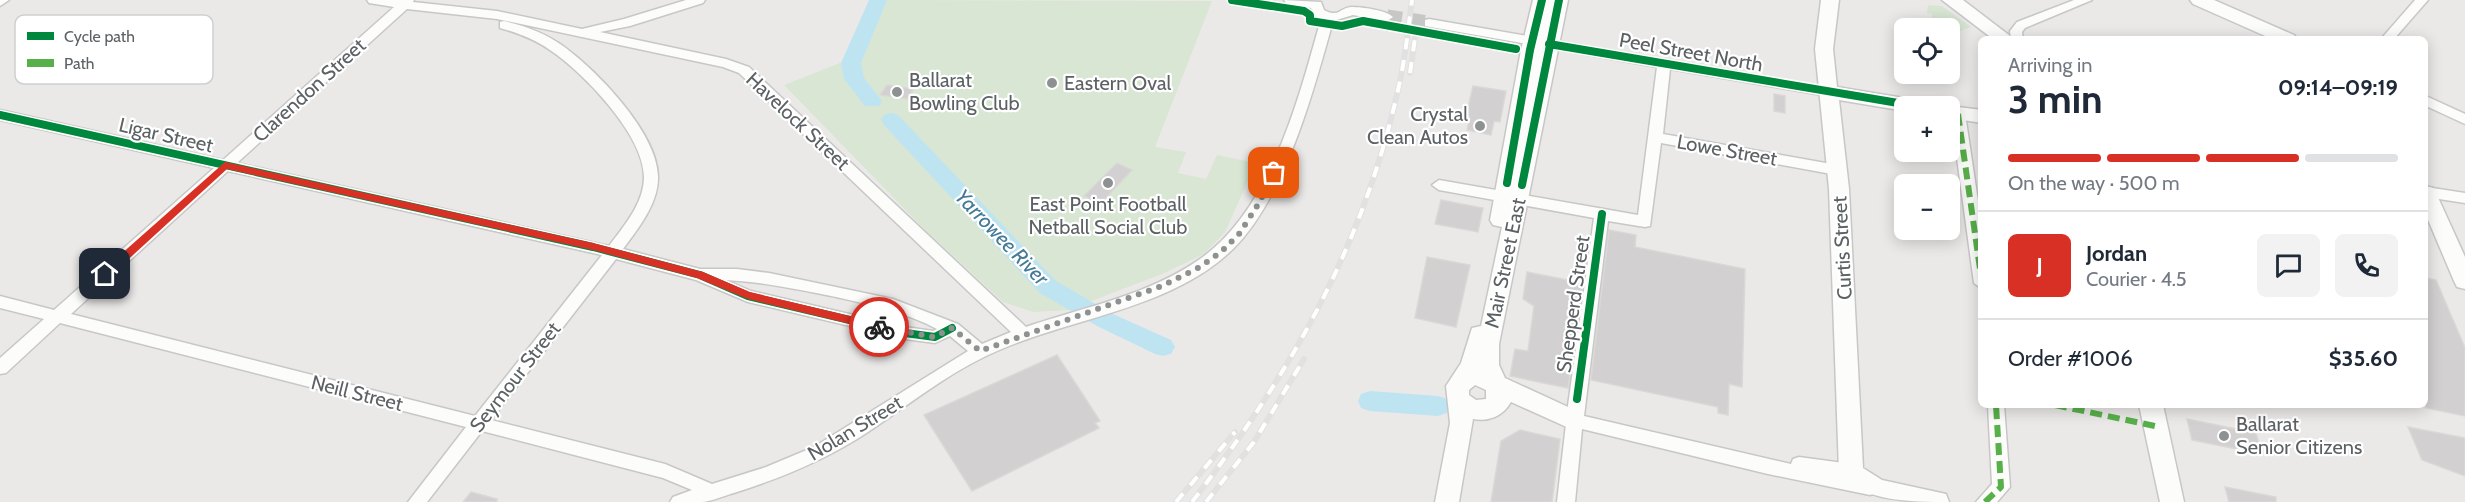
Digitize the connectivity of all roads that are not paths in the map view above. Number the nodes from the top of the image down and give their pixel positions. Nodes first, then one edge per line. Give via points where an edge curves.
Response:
1 (372, 0) edge
2 (699, 0) edge
3 (1290, 0) edge
4 (1542, 0) edge
5 (1558, 0) edge
6 (1830, 0) edge
7 (1951, 0) edge
8 (2086, 0) edge
9 (2199, 0) edge
10 (2422, 0) edge
11 (406, 2) edge
12 (1318, 2) edge
13 (1349, 5) edge
14 (430, 9) junction
15 (1328, 17) junction
16 (1388, 17) tunnel mouth
17 (626, 22) junction
18 (1429, 23) tunnel mouth
19 (584, 32) junction
20 (2001, 36) edge
21 (2017, 36) edge
22 (2281, 36) edge
23 (2390, 36) edge
24 (603, 37) junction
25 (1540, 43) junction
26 (1664, 64) junction
27 (1828, 92) junction
28 (1894, 102) edge
29 (2428, 102) edge
30 (1960, 114) edge
31 (0, 115) edge
32 (1978, 116) edge
33 (2465, 119) edge
34 (1654, 137) junction
35 (1960, 149) edge
36 (1836, 160) junction
37 (225, 165) junction
38 (1439, 185) dead end
39 (2428, 192) edge
40 (2428, 197) edge
41 (2465, 198) edge
42 (1512, 199) junction
43 (1602, 214) junction
44 (613, 252) junction
45 (1978, 259) edge
46 (700, 275) junction
47 (2465, 281) edge
48 (0, 302) edge
49 (59, 316) junction
50 (952, 328) junction
51 (1023, 334) junction
52 (980, 351) junction
53 (0, 368) edge
54 (1496, 384) junction
55 (1459, 389) junction
56 (1493, 408) junction
57 (1996, 408) edge
58 (2152, 408) edge
59 (1568, 418) junction
60 (478, 424) junction
61 (1715, 453) junction
62 (1851, 471) junction
63 (1870, 488) junction
64 (710, 492) junction
65 (417, 502) edge
66 (679, 502) edge
67 (1447, 502) edge
68 (1461, 502) edge
69 (1566, 502) edge
70 (1937, 502) edge
71 (1985, 502) edge
72 (2172, 502) edge

1 - 11 street, Havelock Street
2 - 17 street
3 - 12 street
4 - 25 street, Mair Street East
5 - 25 street, Mair Street East
6 - 27 street, Curtis Street via 1824,49
7 - 20 street
8 - 21 street via 2021,25
9 - 22 street
10 - 23 street
11 - 14 street, Havelock Street
11 - 37 street, Clarendon Street
12 - 15 street via 1318,12
13 - 15 street via 1341,17
13 - 16 street
14 - 19 street, Havelock Street via 497,15
14 - 44 street, Seymour Street via 518,28 539,38 561,52 618,111 646,153 651,178 642,207
15 - 51 street, Nolan Street via 1278,164 1239,234 1221,252 1185,276
17 - 19 street
17 - 24 street
18 - 25 street, Peel Street North
19 - 24 street, Havelock Street
24 - 51 street, Havelock Street via 726,63 746,71
25 - 26 street, Peel Street North
25 - 42 street, Mair Street East
26 - 27 street, Peel Street North
26 - 34 street, Shepperd Street
27 - 28 street
27 - 36 street, Curtis Street
29 - 33 street
30 - 32 street
31 - 37 street, Ligar Street
34 - 36 street, Lowe Street via 1800,164
34 - 43 street, Shepperd Street via 1645,222
35 - 45 street
36 - 62 street, Curtis Street
37 - 44 street, Ligar Street
37 - 49 street, Clarendon Street
38 - 42 street
39 - 41 street
40 - 47 street
42 - 43 street
42 - 54 street, Mair Street East via 1487,351
42 - 55 street, Mair Street East via 1478,343
43 - 59 street, Shepperd Street via 1576,408
44 - 46 street, Ligar Street
44 - 60 street, Seymour Street
46 - 50 street, Ligar Street via 741,273 776,278 899,306
46 - 50 street, Ligar Street via 748,296 905,333 935,337
48 - 49 street, Neill Street
49 - 53 street, Clarendon Street
49 - 60 street, Neill Street
50 - 52 street, Ligar Street
51 - 52 street, Nolan Street
52 - 64 street, Nolan Street via 821,452
54 - 55 street via 1477,375
54 - 56 street via 1500,400
54 - 59 street
55 - 56 street via 1463,404 1472,410
55 - 67 street via 1462,428
56 - 59 street via 1516,408
56 - 68 street via 1473,435
57 - 71 street via 2001,488
58 - 72 street
59 - 61 street
59 - 69 street, Shepperd Street
60 - 64 street, Neill Street via 665,471
60 - 65 street, Seymour Street
61 - 62 street
61 - 63 street
62 - 63 street
63 - 70 street
64 - 66 street, Nolan Street

